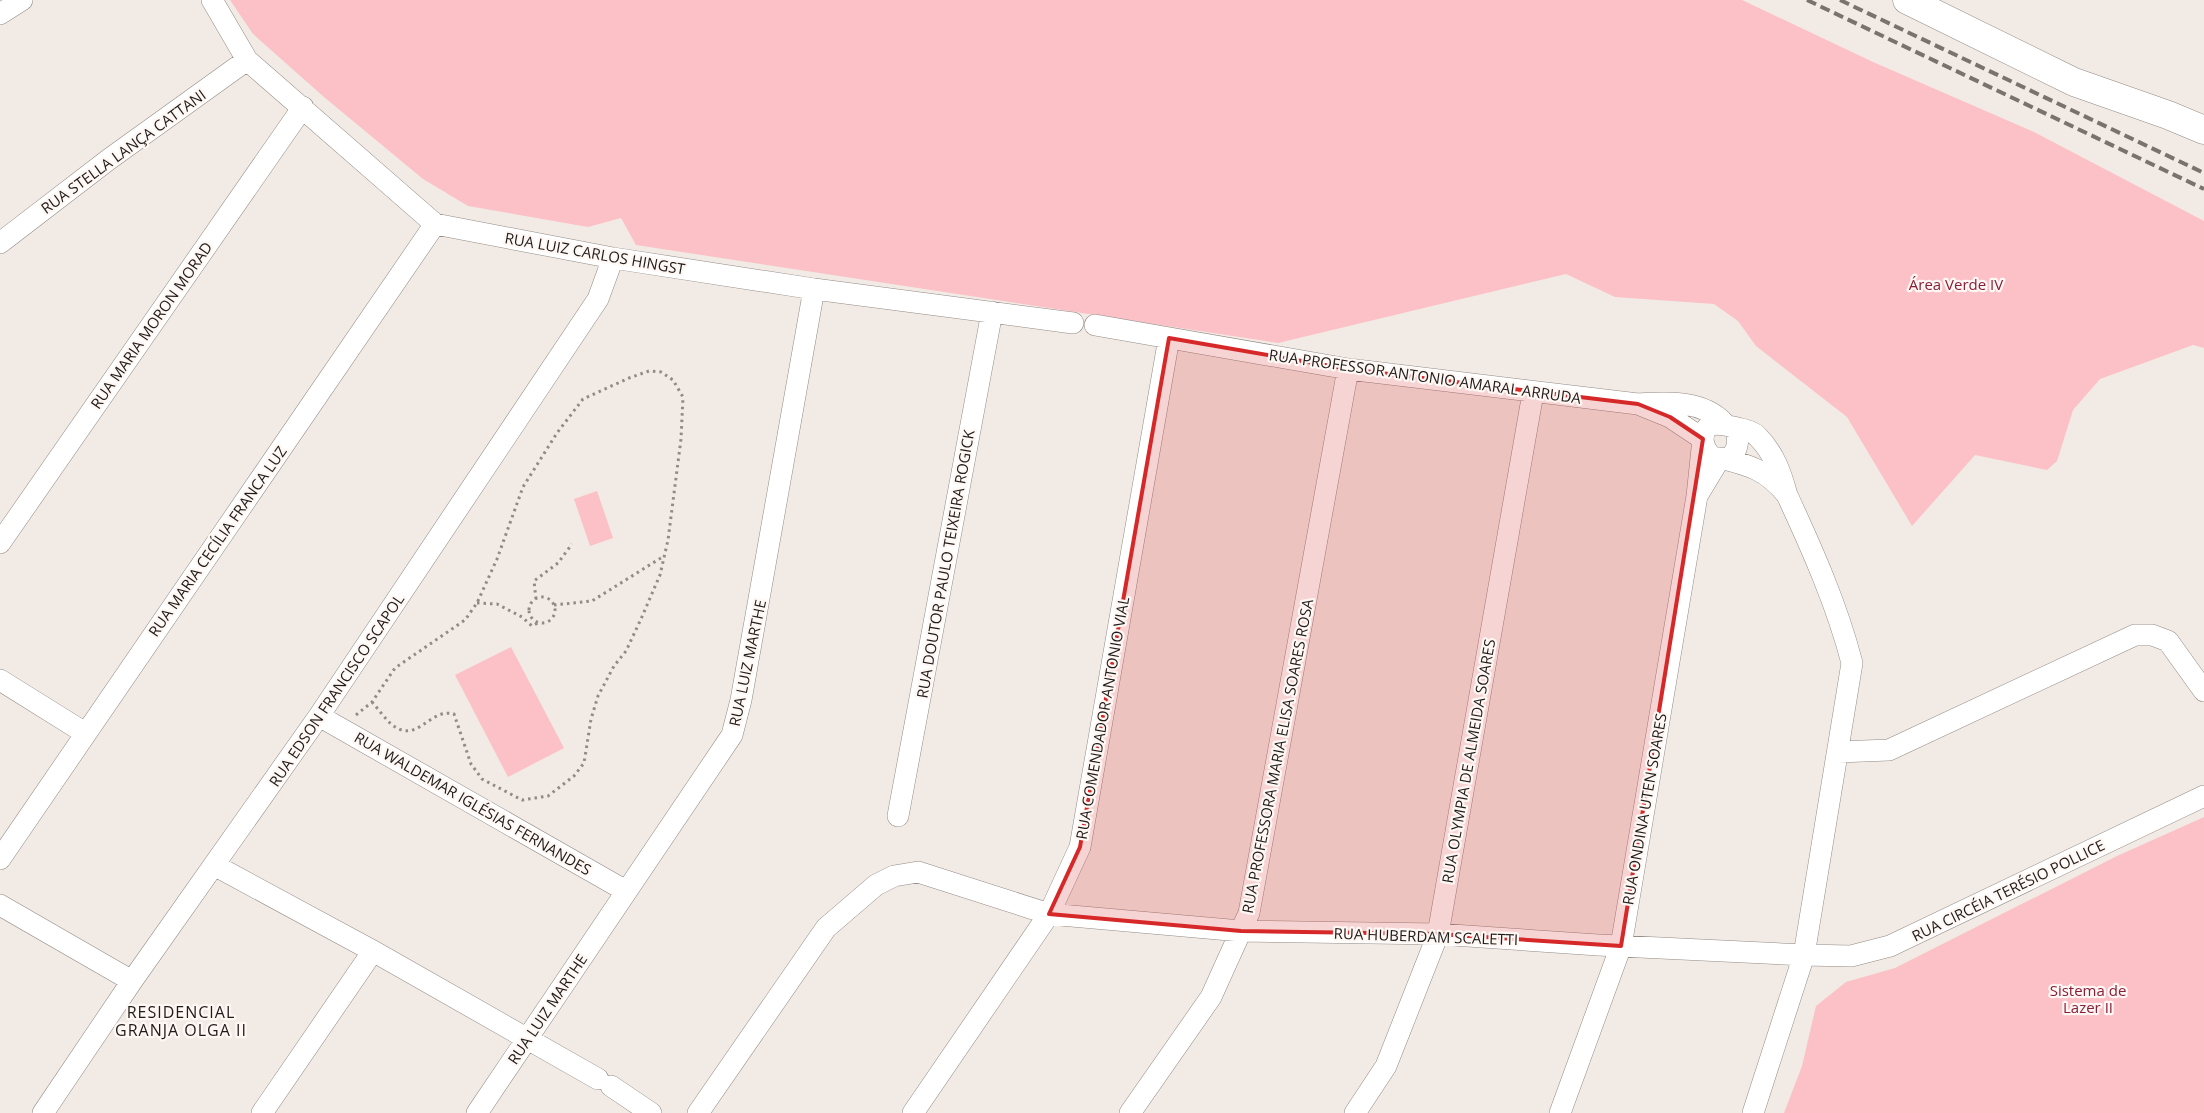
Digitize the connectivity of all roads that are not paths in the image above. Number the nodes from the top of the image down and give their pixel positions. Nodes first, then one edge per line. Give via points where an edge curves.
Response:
1 (22, 0) edge
2 (212, 0) edge
3 (1907, 0) edge
4 (0, 14) edge
5 (248, 60) junction
6 (303, 107) junction
7 (2204, 130) edge
8 (435, 224) junction
9 (0, 243) edge
10 (613, 258) junction
11 (814, 289) junction
12 (992, 312) junction
13 (1073, 323) dead end
14 (1095, 325) dead end
15 (1168, 338) junction
16 (1348, 369) junction
17 (1533, 393) junction
18 (1638, 404) junction
19 (1730, 425) junction
20 (1703, 439) junction
21 (1720, 458) junction
22 (1787, 494) junction
23 (1697, 496) junction
24 (0, 543) edge
25 (0, 680) edge
26 (2204, 691) edge
27 (319, 716) junction
28 (85, 734) junction
29 (1838, 752) junction
30 (2204, 796) edge
31 (898, 816) dead end
32 (0, 859) edge
33 (214, 865) junction
34 (626, 891) junction
35 (0, 905) edge
36 (1049, 914) junction
37 (1241, 931) junction
38 (1438, 934) junction
39 (1621, 946) junction
40 (372, 951) junction
41 (1804, 955) junction
42 (132, 980) junction
43 (528, 1039) junction
44 (43, 1113) edge
45 (262, 1113) edge
46 (477, 1113) edge
47 (651, 1113) edge
48 (698, 1113) edge
49 (913, 1113) edge
50 (1130, 1113) edge
51 (1355, 1113) edge
52 (1560, 1113) edge
53 (1754, 1113) edge

1 - 4 street
2 - 5 street
3 - 7 street via 2074,82
5 - 6 street
5 - 9 street, RUA STELLA LANÇA CATTANI via 108,160
6 - 8 street
6 - 24 street, RUA MARIA MORON MORAD
8 - 10 street, RUA LUIZ CARLOS HINGST
8 - 28 street, RUA MARIA CECÍLIA FRANCA LUZ
10 - 11 street, RUA LUIZ CARLOS HINGST
10 - 27 street, RUA EDSON FRANCISCO SCAPOL via 598,299
11 - 12 street, RUA LUIZ CARLOS HINGST
11 - 34 street, RUA LUIZ MARTHE via 745,682 732,735
12 - 13 street, RUA LUIZ CARLOS HINGST
12 - 31 street, RUA DOUTOR PAULO TEIXEIRA ROGICK
14 - 15 street, RUA PROFESSOR ANTONIO AMARAL ARRUDA
15 - 16 street, RUA PROFESSOR ANTONIO AMARAL ARRUDA
15 - 36 street, RUA COMENDADOR ANTONIO VIAL via 1080,847
16 - 17 street, RUA PROFESSOR ANTONIO AMARAL ARRUDA
16 - 37 street, RUA PROFESSORA MARIA ELISA SOARES ROSA via 1249,913
17 - 18 street, RUA PROFESSOR ANTONIO AMARAL ARRUDA
17 - 38 street, RUA OLYMPIA DE ALMEIDA SOARES
18 - 19 street via 1663,403 1702,408
18 - 20 street via 1670,417
19 - 20 street via 1712,425
19 - 21 street via 1739,440 1736,452
19 - 22 street via 1758,436 1773,456
20 - 21 street via 1706,450
20 - 23 street, RUA ONDINA UTEN SOARES
21 - 22 street via 1759,470 1770,476
21 - 23 street
22 - 29 street via 1845,635 1852,663
23 - 39 street, RUA ONDINA UTEN SOARES
25 - 28 street
26 - 29 street via 2168,641 2152,635 2135,635 1889,750
27 - 33 street, RUA EDSON FRANCISCO SCAPOL
27 - 34 street, RUA WALDEMAR IGLÉSIAS FERNANDES
28 - 32 street, RUA MARIA CECÍLIA FRANCA LUZ
29 - 41 street
30 - 41 street, RUA CIRCÉIA TERÉSIO POLLICE via 1890,946 1851,956
33 - 40 street
33 - 42 street, RUA EDSON FRANCISCO SCAPOL
34 - 43 street, RUA LUIZ MARTHE
35 - 42 street
36 - 37 street, RUA HUBERDAM SCALETTI
36 - 48 street, RUA HUBERDAM SCALETTI via 918,872 894,876 882,882 826,928
36 - 49 street, RUA COMENDADOR ANTONIO VIAL
37 - 38 street, RUA HUBERDAM SCALETTI
37 - 50 street, RUA PROFESSORA MARIA ELISA SOARES ROSA via 1210,997
38 - 39 street, RUA HUBERDAM SCALETTI
38 - 51 street, RUA OLYMPIA DE ALMEIDA SOARES via 1386,1066
39 - 41 street, RUA HUBERDAM SCALETTI
39 - 52 street, RUA ONDINA UTEN SOARES
40 - 43 street
40 - 45 street
41 - 53 street
42 - 44 street, RUA EDSON FRANCISCO SCAPOL
43 - 46 street, RUA LUIZ MARTHE
43 - 47 street

